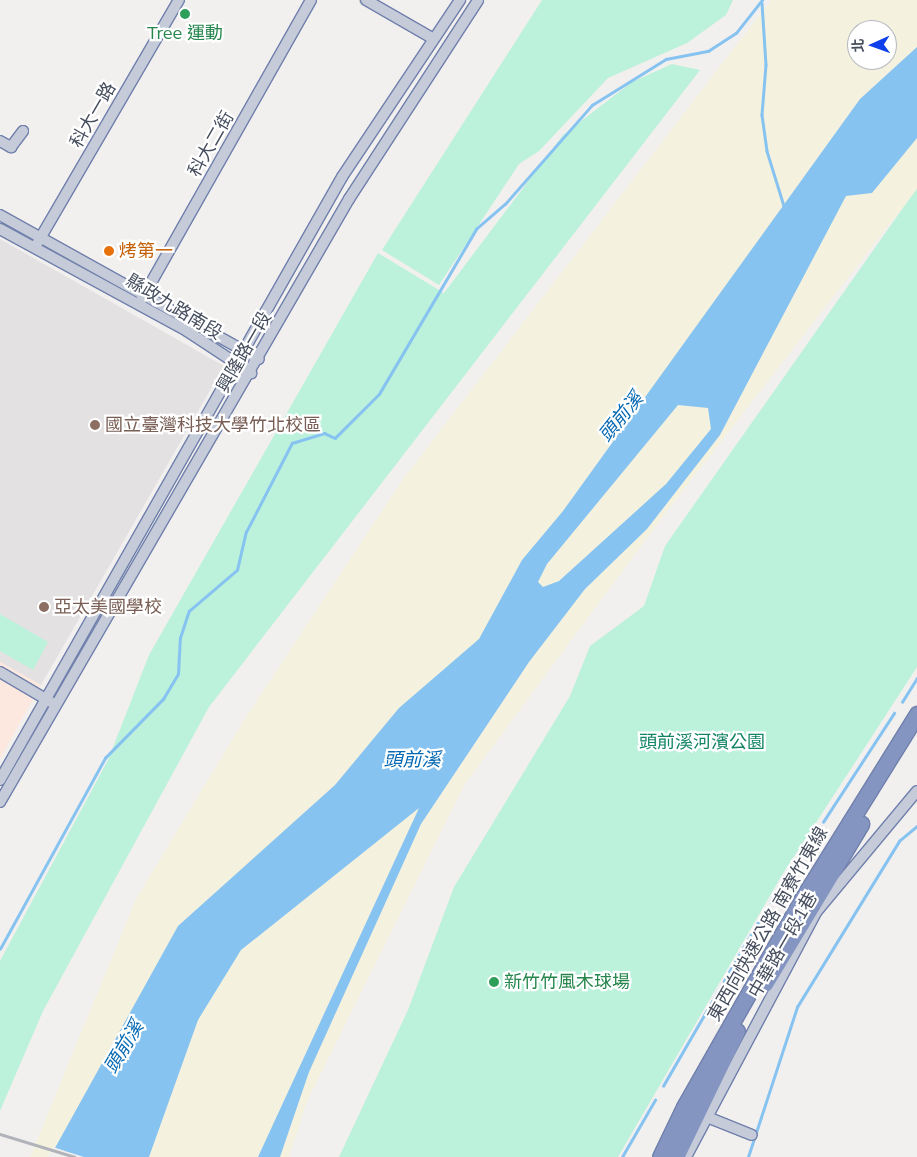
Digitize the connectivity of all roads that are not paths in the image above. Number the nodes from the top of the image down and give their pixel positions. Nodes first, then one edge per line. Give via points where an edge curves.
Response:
1 (179, 0) edge
2 (311, 0) edge
3 (366, 0) edge
4 (460, 0) edge
5 (478, 0) edge
6 (432, 38) junction
7 (23, 131) dead end
8 (0, 141) edge
9 (0, 215) edge
10 (0, 229) edge
11 (41, 237) junction
12 (35, 247) junction
13 (145, 292) junction
14 (139, 304) junction
15 (243, 350) junction
16 (259, 359) junction
17 (235, 363) junction
18 (251, 373) junction
19 (0, 672) edge
20 (45, 699) junction
21 (55, 704) junction
22 (917, 714) edge
23 (917, 730) edge
24 (0, 780) edge
25 (917, 791) edge
26 (0, 802) edge
27 (737, 1031) junction
28 (684, 1106) junction
29 (707, 1117) junction
30 (752, 1134) dead end
31 (652, 1157) edge
32 (660, 1157) edge
33 (668, 1157) edge
34 (676, 1157) edge
35 (686, 1157) edge

1 - 11 street, 科大一路
2 - 13 street, 科大二街
3 - 6 street
4 - 6 street, 興隆路一段
5 - 16 street, 興隆路一段 via 349,199
6 - 15 street, 興隆路一段 via 342,177
7 - 8 street via 11,147
9 - 11 street, 縣政九路南段
10 - 12 street, 縣政九路南段
11 - 12 street, 科大一路
11 - 13 street, 縣政九路南段
12 - 14 street, 縣政九路南段
13 - 14 street, 科大二街
13 - 15 street, 縣政九路南段
14 - 17 street, 縣政九路南段
15 - 16 street, 縣政九路南段
15 - 17 street, 興隆路一段
16 - 18 street, 興隆路一段
17 - 18 street, 縣政九路南段
17 - 20 street, 興隆路一段
18 - 21 street, 興隆路一段
19 - 20 street
20 - 21 street
20 - 24 street, 興隆路一段
21 - 26 street, 興隆路一段
22 - 28 highway, 東西向快速公路 南寮竹東線 via 802,899
23 - 27 highway, 東西向快速公路 南寮竹東線
25 - 29 street, 中華路一段1巷 via 817,912
27 - 33 highway, 東西向快速公路 南寮竹東線
27 - 34 highway
28 - 31 highway
28 - 32 highway, 東西向快速公路 南寮竹東線
29 - 30 street
29 - 35 street, 中華路一段1巷

